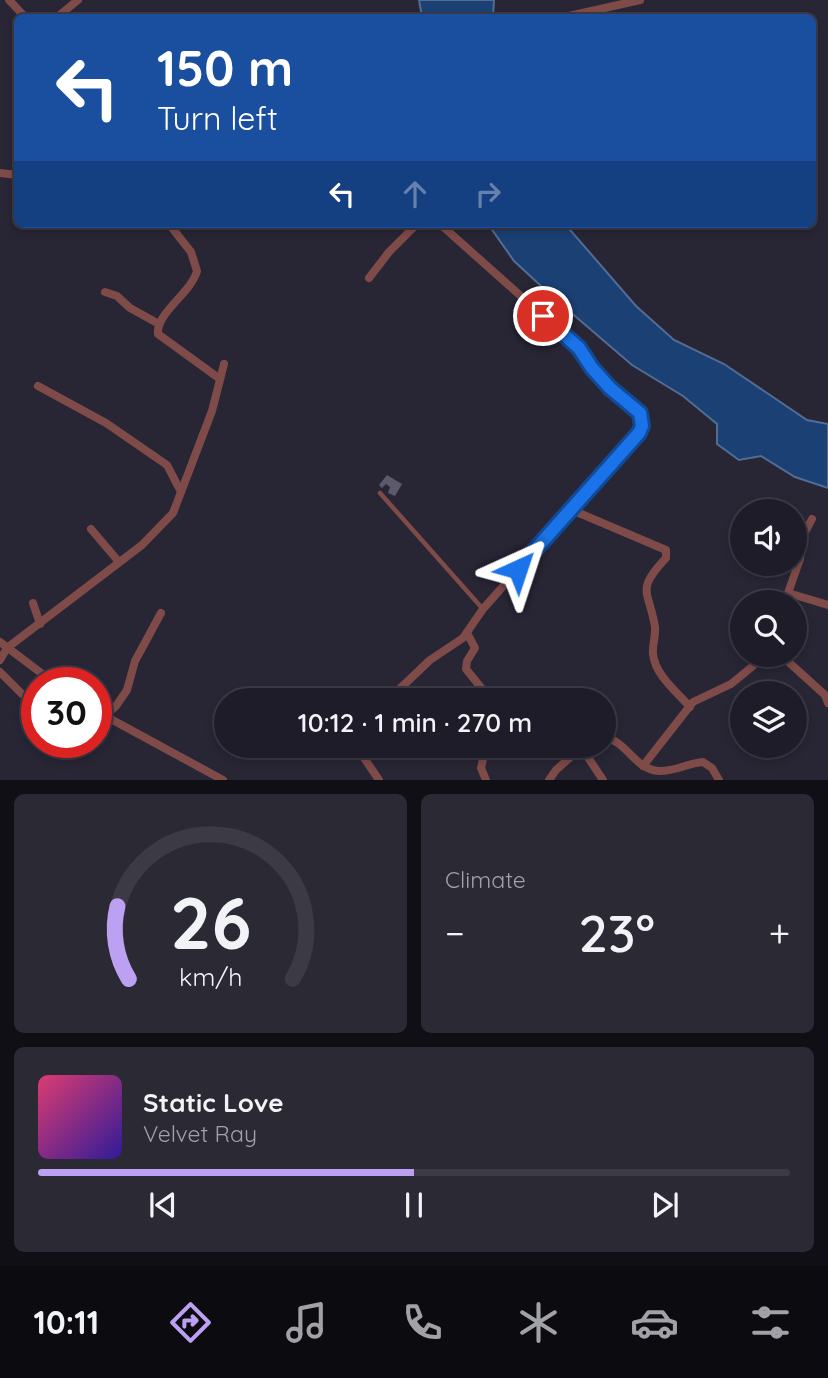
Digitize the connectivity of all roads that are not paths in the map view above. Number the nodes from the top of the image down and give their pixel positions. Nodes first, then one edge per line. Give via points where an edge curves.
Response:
1 (9, 0) edge
2 (78, 0) edge
3 (640, 0) edge
4 (22, 14) edge
5 (61, 14) edge
6 (578, 14) edge
7 (172, 228) edge
8 (413, 228) edge
9 (444, 228) edge
10 (369, 278) dead end
11 (105, 292) dead end
12 (159, 324) junction
13 (224, 364) dead end
14 (220, 379) junction
15 (38, 386) dead end
16 (181, 492) junction
17 (380, 493) dead end
18 (572, 510) junction
19 (811, 519) dead end
20 (91, 529) dead end
21 (119, 562) junction
22 (789, 590) edge
23 (807, 599) edge
24 (33, 603) dead end
25 (828, 606) edge
26 (483, 609) junction
27 (161, 613) dead end
28 (40, 624) junction
29 (467, 634) junction
30 (3, 645) edge
31 (0, 660) edge
32 (33, 667) edge
33 (752, 667) edge
34 (794, 667) edge
35 (0, 672) edge
36 (401, 688) edge
37 (482, 688) edge
38 (21, 694) edge
39 (828, 703) edge
40 (690, 707) junction
41 (112, 708) edge
42 (112, 720) edge
43 (616, 742) edge
44 (364, 758) edge
45 (483, 758) edge
46 (569, 758) edge
47 (590, 758) edge
48 (643, 766) junction
49 (223, 779) edge
50 (379, 779) edge
51 (486, 779) edge
52 (549, 779) edge
53 (603, 779) edge
54 (719, 779) edge

1 - 4 street
2 - 5 street
3 - 6 street
7 - 12 street via 191,252 197,271 192,284
8 - 10 street
9 - 18 street via 579,348 600,377 640,413 639,433
11 - 12 street
12 - 14 street via 161,337
13 - 14 street
14 - 16 street
15 - 16 street via 95,416 164,463
16 - 21 street via 173,513
17 - 26 lane
18 - 26 street
18 - 40 street via 666,550 646,592 655,628 653,657
19 - 22 street
20 - 21 street
21 - 28 street
23 - 25 street
24 - 28 street
26 - 29 street
27 - 41 street via 135,661 127,690
28 - 30 street
29 - 36 street
29 - 37 street via 475,648 466,669
30 - 31 street
30 - 32 street
33 - 40 street
34 - 39 street
35 - 38 street
40 - 48 street
42 - 49 street
43 - 48 street
44 - 50 street
45 - 51 street via 481,768
46 - 52 street
47 - 53 street
48 - 54 street via 663,771 703,762

